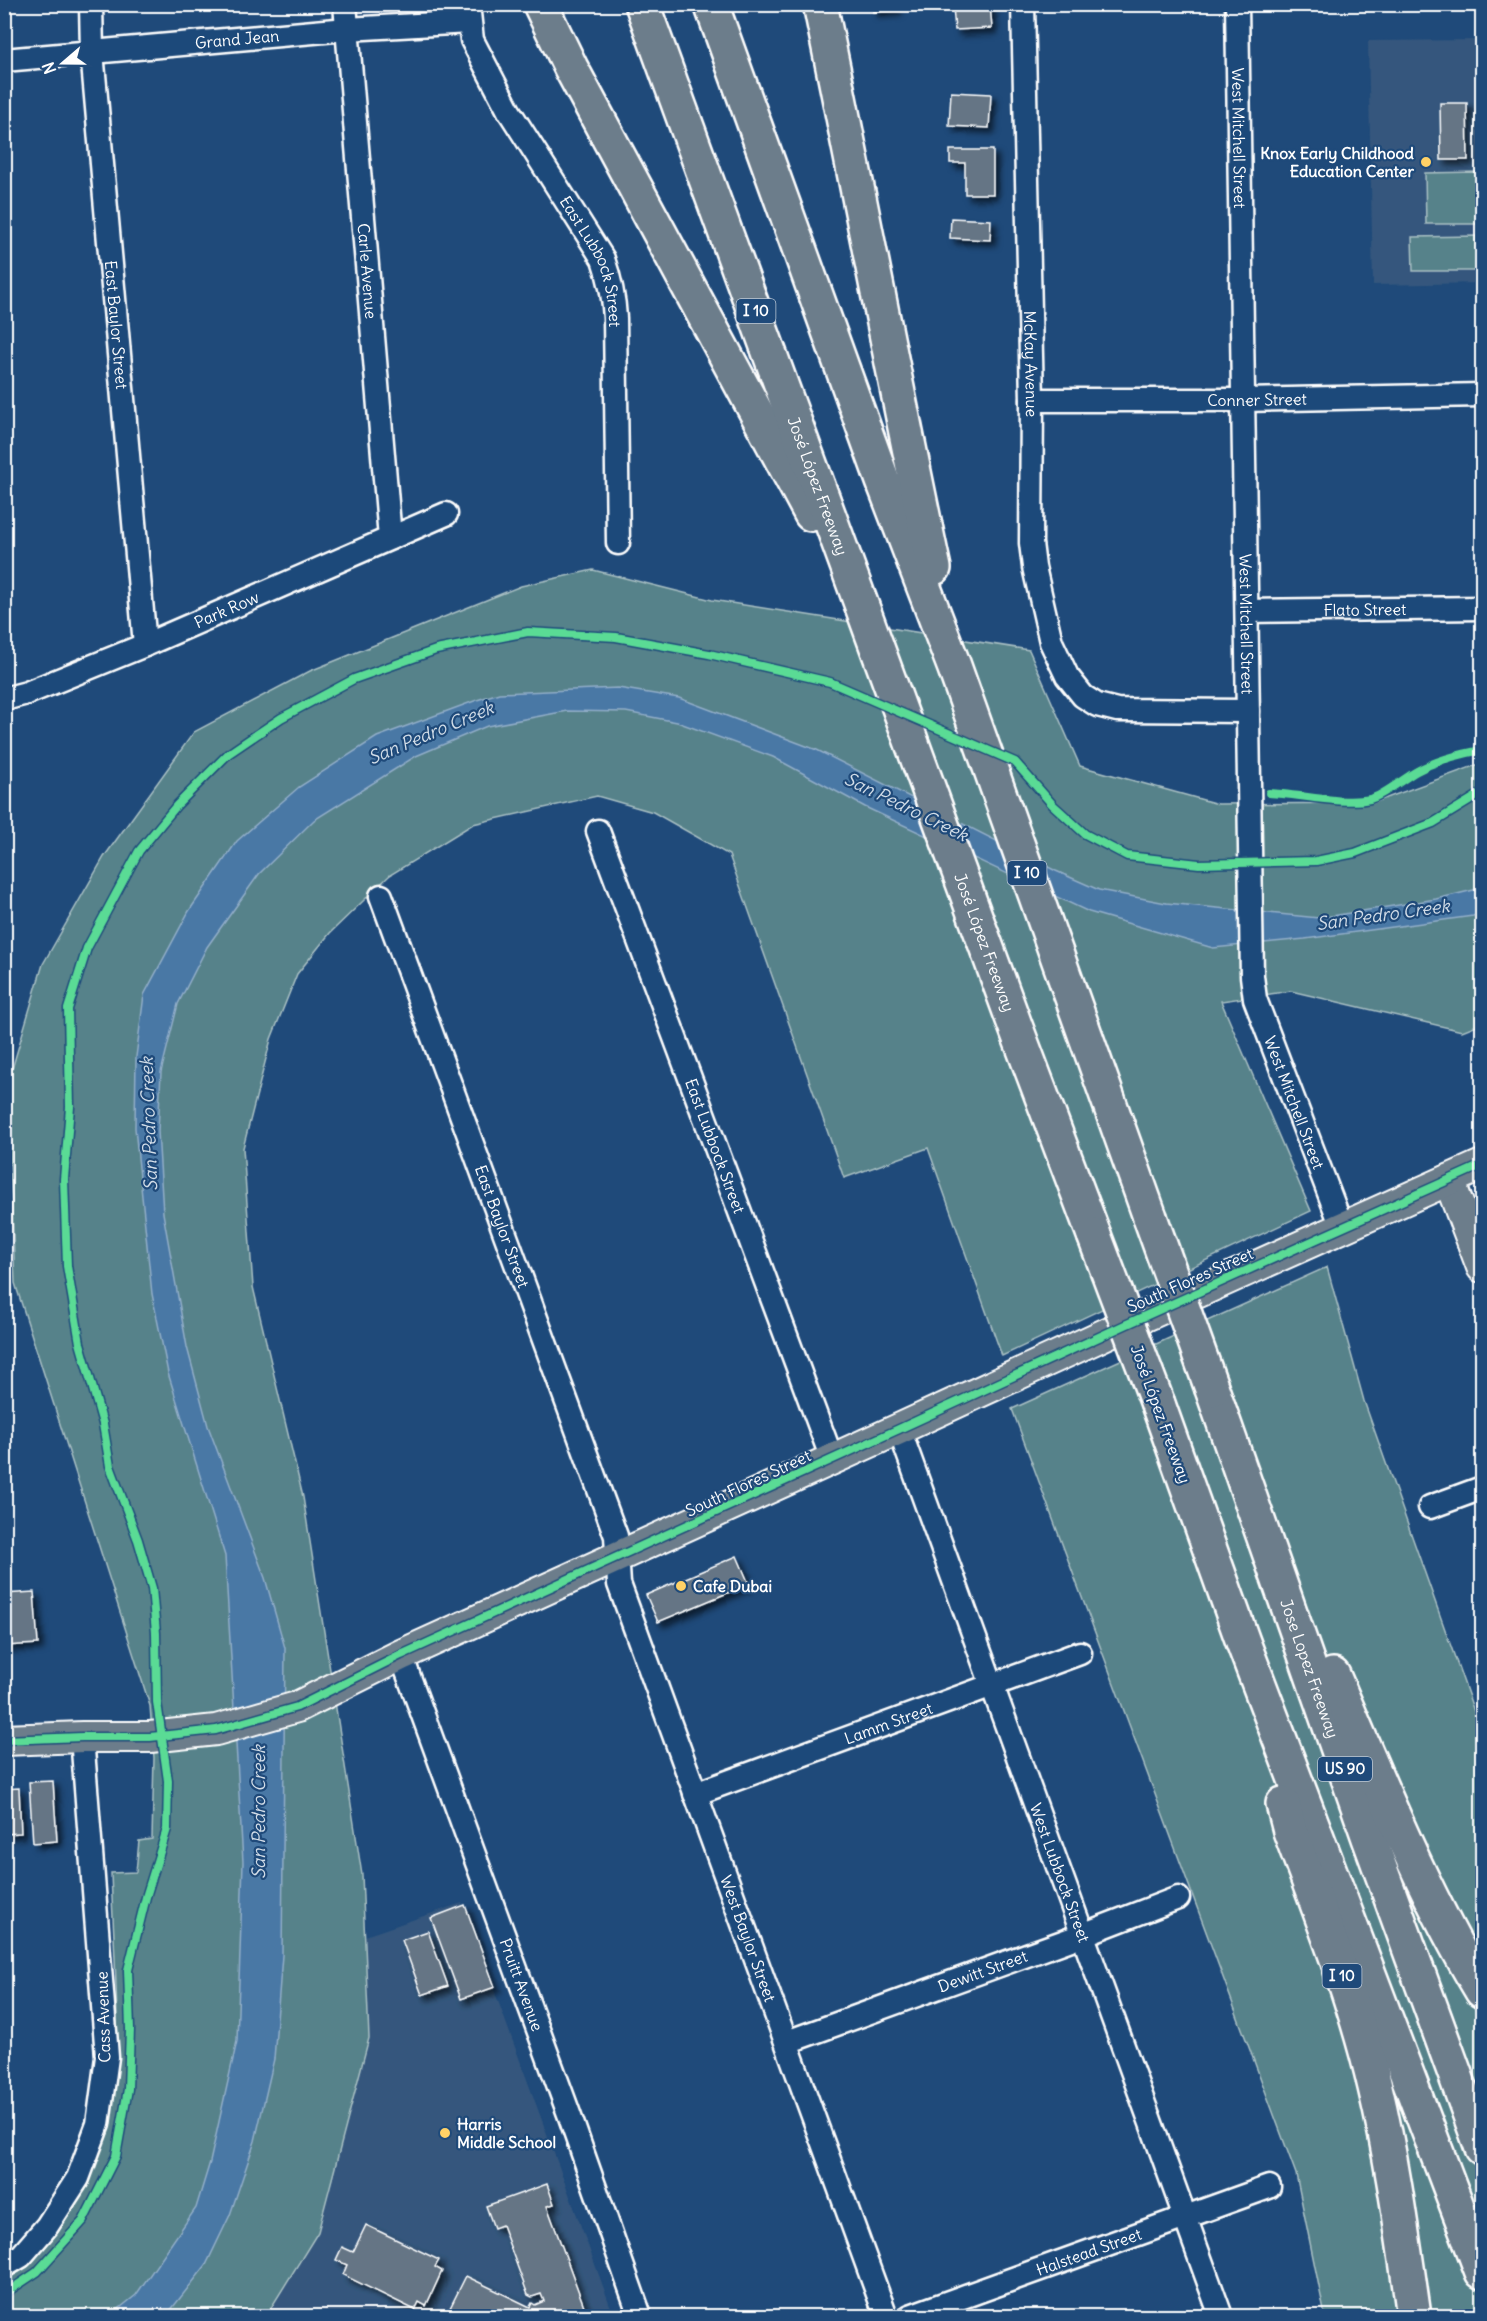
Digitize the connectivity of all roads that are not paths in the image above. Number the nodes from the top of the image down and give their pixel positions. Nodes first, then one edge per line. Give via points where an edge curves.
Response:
1 (91, 4) edge
2 (345, 4) edge
3 (540, 4) edge
4 (642, 4) edge
5 (711, 4) edge
6 (820, 4) edge
7 (1023, 4) edge
8 (1237, 4) edge
9 (469, 13) edge
10 (347, 29) junction
11 (92, 52) junction
12 (4, 60) edge
13 (1482, 395) edge
14 (1032, 400) junction
15 (1244, 400) junction
16 (446, 514) dead end
17 (390, 538) junction
18 (618, 543) dead end
19 (1482, 608) edge
20 (1247, 611) junction
21 (866, 619) junction
22 (145, 645) junction
23 (957, 675) junction
24 (4, 699) edge
25 (1248, 711) junction
26 (598, 831) dead end
27 (381, 896) dead end
28 (1482, 1165) edge
29 (1449, 1180) junction
30 (1342, 1227) junction
31 (1482, 1268) edge
32 (1212, 1389) junction
33 (899, 1429) junction
34 (832, 1459) junction
35 (1482, 1488) edge
36 (1430, 1507) dead end
37 (617, 1558) junction
38 (1243, 1642) junction
39 (1080, 1653) dead end
40 (401, 1655) junction
41 (992, 1684) junction
42 (82, 1737) junction
43 (4, 1740) edge
44 (695, 1794) junction
45 (1178, 1898) dead end
46 (1082, 1935) junction
47 (1482, 1991) edge
48 (787, 2042) junction
49 (1482, 2148) edge
50 (1269, 2187) dead end
51 (1185, 2217) junction
52 (4, 2266) edge
53 (1482, 2272) edge
54 (640, 2316) edge
55 (886, 2316) edge
56 (910, 2316) edge
57 (1221, 2316) edge
58 (1414, 2316) edge

1 - 11 street, East Baylor Street
2 - 10 street, Carle Avenue
3 - 21 highway
4 - 21 highway, José López Freeway / I 10
5 - 23 highway, I 10
6 - 23 highway
7 - 14 street, McKay Avenue
8 - 15 street, West Mitchell Street
9 - 10 street, Grand Jean
9 - 18 street, East Lubbock Street via 472,40 509,111 607,271 615,318
10 - 11 street, Grand Jean
10 - 17 street, Carle Avenue
11 - 12 street, Grand Jean
11 - 22 street, East Baylor Street
13 - 15 street, Conner Street
14 - 15 street, Conner Street
14 - 25 street, McKay Avenue via 1034,567 1051,642 1067,676 1083,696 1117,710
15 - 20 street, West Mitchell Street
16 - 17 street, Park Row
17 - 22 street, Park Row
19 - 20 street, Flato Street
20 - 25 street, West Mitchell Street
21 - 38 highway, José López Freeway / I 10, bridge
22 - 24 street, Park Row
23 - 32 highway, I 10, bridge
25 - 30 street, West Mitchell Street via 1255,999
26 - 34 street, East Lubbock Street
27 - 37 street, East Baylor Street via 616,1536
28 - 29 main road, South Flores Street
29 - 30 main road, South Flores Street
29 - 31 main road
30 - 33 main road, South Flores Street
32 - 47 highway, I 10 via 1403,1839
32 - 49 highway, Jose Lopez Freeway / US 90
33 - 34 main road, South Flores Street
33 - 41 street, West Lubbock Street
34 - 37 main road, South Flores Street
35 - 36 street
37 - 40 main road, South Flores Street
37 - 44 street, West Baylor Street via 619,1584
38 - 53 highway, US 90
38 - 58 highway, I 10 via 1290,1831 1348,1993 1375,2085 1390,2155
39 - 41 street, Lamm Street
40 - 42 main road, South Flores Street via 297,1707 265,1718 216,1730 150,1737
40 - 54 street, Pruitt Avenue
41 - 44 street, Lamm Street
41 - 46 street, West Lubbock Street
42 - 43 main road, South Flores Street
42 - 52 street, Cass Avenue via 107,2057 98,2124 78,2178 47,2226 21,2256
44 - 48 street, West Baylor Street
45 - 46 street, Dewitt Street
46 - 48 street, Dewitt Street
46 - 51 street, West Lubbock Street
48 - 55 street, West Baylor Street
50 - 51 street, Halstead Street
51 - 56 street, Halstead Street
51 - 57 street, West Lubbock Street

